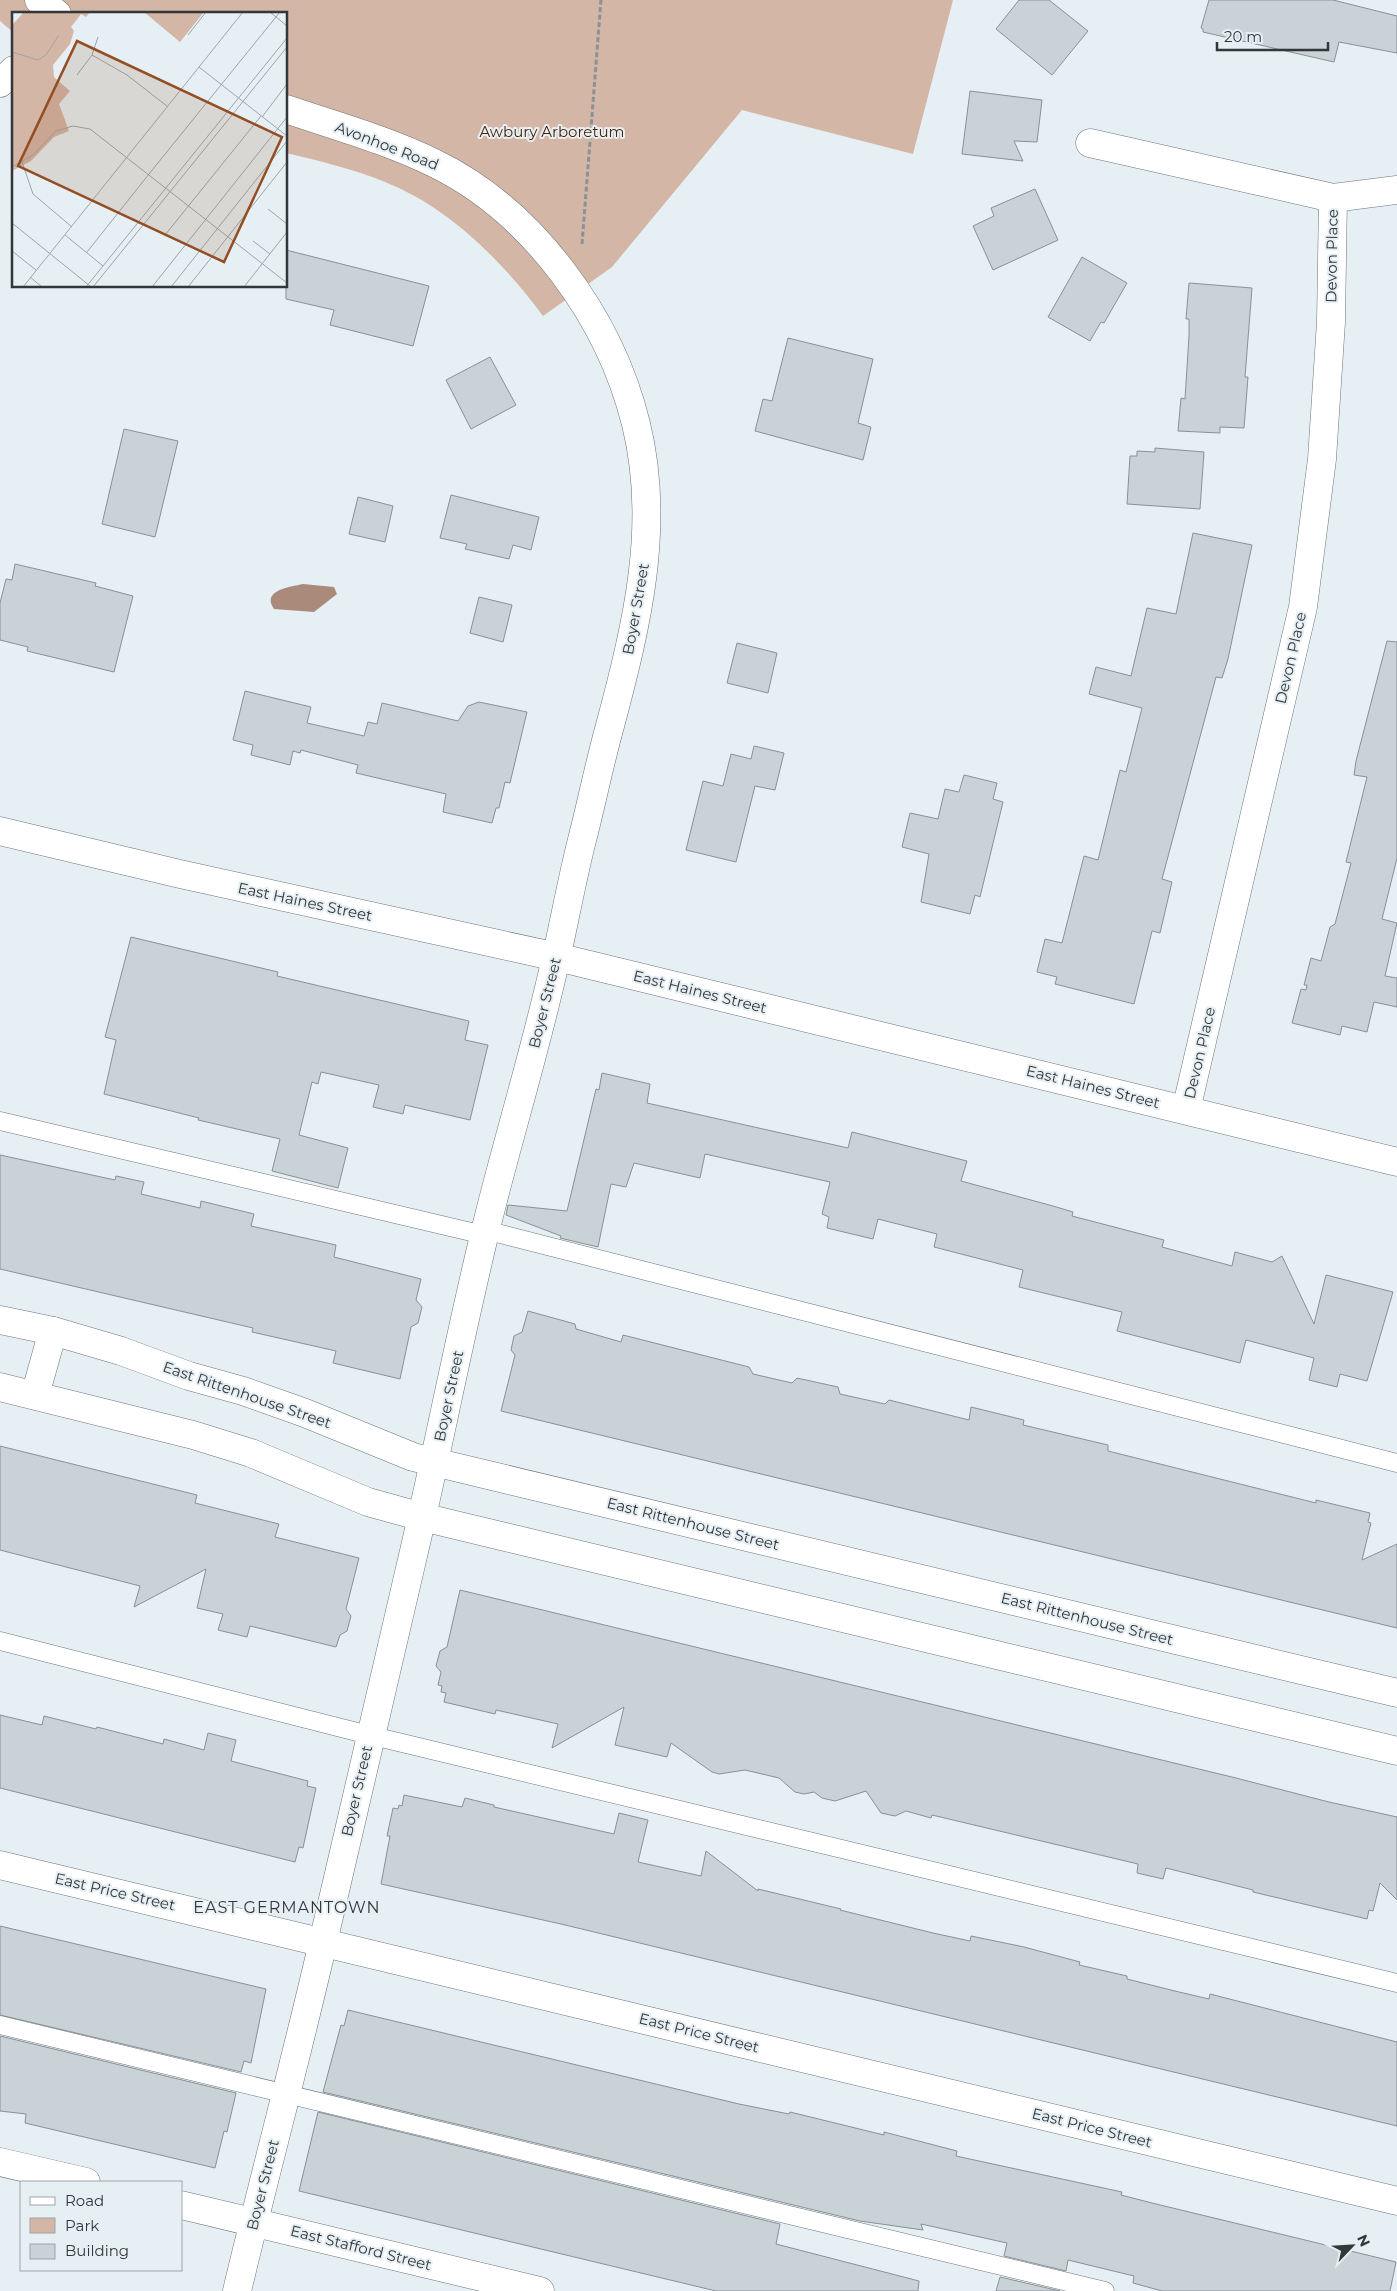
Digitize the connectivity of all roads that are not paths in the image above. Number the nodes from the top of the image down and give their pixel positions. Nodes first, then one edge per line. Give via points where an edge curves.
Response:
1 (39, 0) edge
2 (54, 12) edge
3 (12, 72) edge
4 (0, 83) edge
5 (288, 110) edge
6 (1090, 143) dead end
7 (1397, 190) edge
8 (1333, 198) junction
9 (647, 500) joint
10 (0, 831) edge
11 (557, 957) junction
12 (1186, 1110) junction
13 (0, 1121) edge
14 (1397, 1162) edge
15 (485, 1232) junction
16 (0, 1320) edge
17 (53, 1331) junction
18 (0, 1387) edge
19 (35, 1395) junction
20 (435, 1462) junction
21 (1397, 1463) edge
22 (422, 1517) junction
23 (0, 1641) edge
24 (1397, 1694) edge
25 (369, 1735) junction
26 (1397, 1751) edge
27 (0, 1864) edge
28 (323, 1942) junction
29 (1397, 1983) edge
30 (0, 2025) edge
31 (285, 2093) junction
32 (0, 2162) edge
33 (82, 2181) edge
34 (1397, 2202) edge
35 (182, 2205) edge
36 (254, 2222) junction
37 (237, 2291) edge
38 (540, 2291) edge
39 (1105, 2291) edge

1 - 2 street
3 - 4 street
5 - 9 street, Avonhoe Road via 413,153 463,179 523,229 574,287 600,328 630,401 642,452
6 - 8 street, Devon Place
7 - 8 street, Devon Place
8 - 12 street, Devon Place via 1331,322 1322,460 1303,607
9 - 11 street, Boyer Street via 646,550 632,640
10 - 11 street, East Haines Street
11 - 12 street, East Haines Street
11 - 15 street, Boyer Street
12 - 14 street, East Haines Street
13 - 15 lane
15 - 20 street, Boyer Street
15 - 21 lane
16 - 17 street, East Rittenhouse Street
17 - 19 street
17 - 20 street, East Rittenhouse Street via 243,1391 388,1448
18 - 19 street
19 - 22 street via 193,1434 251,1453 368,1502
20 - 22 street, Boyer Street
20 - 24 street, East Rittenhouse Street
22 - 25 street, Boyer Street
22 - 26 street
23 - 25 lane
25 - 28 street, Boyer Street
25 - 29 lane
27 - 28 street, East Price Street
28 - 31 street, Boyer Street
28 - 34 street, East Price Street
30 - 31 lane
31 - 36 street, Boyer Street
31 - 39 lane
32 - 33 street
35 - 36 street, East Stafford Street
36 - 37 street, Boyer Street
36 - 38 street, East Stafford Street

